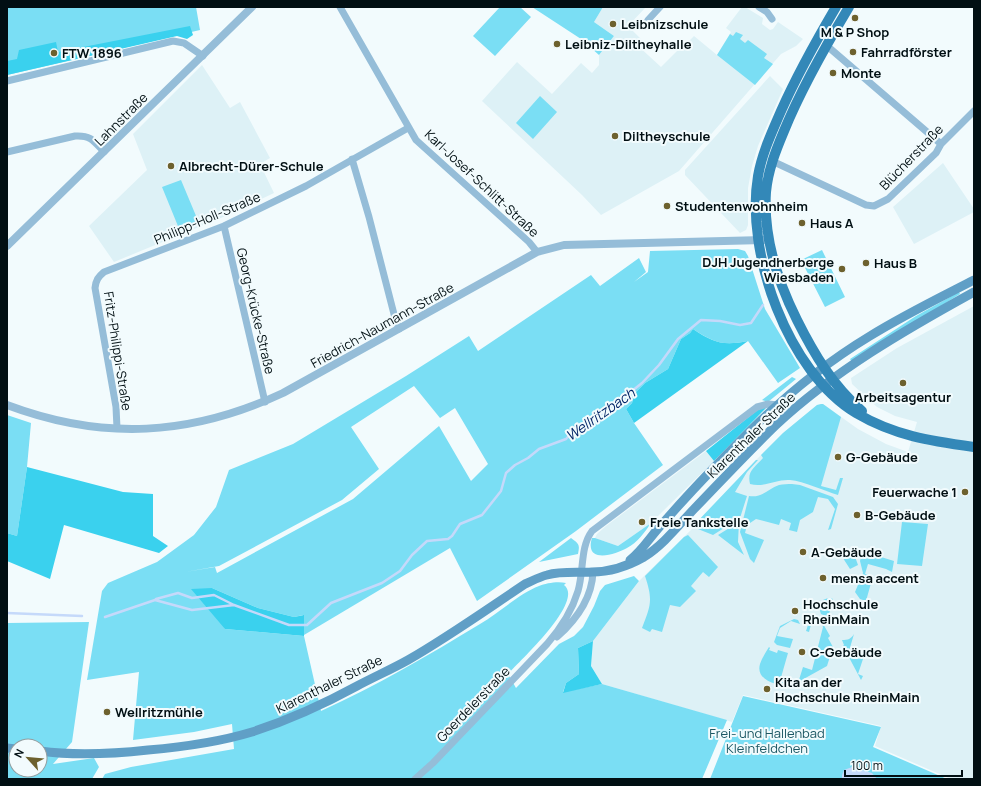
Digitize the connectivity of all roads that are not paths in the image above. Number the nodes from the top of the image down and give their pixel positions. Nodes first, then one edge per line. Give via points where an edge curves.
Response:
1 (252, 7) edge
2 (340, 7) edge
3 (660, 7) edge
4 (759, 7) edge
5 (836, 7) edge
6 (849, 7) edge
7 (772, 19) dead end
8 (648, 20) dead end
9 (826, 45) junction
10 (203, 56) junction
11 (7, 81) edge
12 (974, 111) edge
13 (408, 128) junction
14 (941, 144) junction
15 (7, 152) edge
16 (104, 152) junction
17 (352, 159) junction
18 (772, 162) junction
19 (224, 226) junction
20 (758, 240) junction
21 (769, 240) junction
22 (7, 246) edge
23 (536, 252) junction
24 (97, 279) joint
25 (974, 280) edge
26 (974, 292) edge
27 (399, 329) junction
28 (824, 368) junction
29 (814, 375) junction
30 (832, 380) junction
31 (824, 386) junction
32 (265, 402) junction
33 (7, 405) edge
34 (778, 405) junction
35 (879, 424) junction
36 (117, 428) junction
37 (974, 447) edge
38 (616, 569) junction
39 (582, 572) junction
40 (593, 572) junction
41 (548, 644) junction
42 (48, 752) edge
43 (415, 779) edge

1 - 10 street, Lahnstraße
2 - 13 street, Karl-Josef-Schlitt-Straße
3 - 8 street
4 - 7 street
5 - 20 main road via 794,83 765,150 756,192
6 - 9 main road
9 - 14 street
9 - 18 main road via 794,106
10 - 11 street via 184,44 173,41
10 - 16 street, Lahnstraße
12 - 14 street, Blücherstraße
13 - 17 street, Philipp-Holl-Straße
13 - 23 street, Karl-Josef-Schlitt-Straße via 416,140 529,242
14 - 18 street, Blücherstraße via 936,153 888,199 874,206 866,205
15 - 16 street via 83,136 91,138
16 - 22 street, Lahnstraße
17 - 19 street, Philipp-Holl-Straße via 306,186
17 - 27 street
18 - 21 main road via 766,195
19 - 24 street, Philipp-Holl-Straße via 104,272
19 - 32 street, Georg-Krücke-Straße
20 - 21 street, Friedrich-Naumann-Straße
20 - 23 street, Friedrich-Naumann-Straße via 564,245
20 - 29 main road via 775,304 794,344
21 - 28 main road via 773,260 788,302
23 - 27 street, Friedrich-Naumann-Straße
24 - 36 street, Fritz-Philippi-Straße via 95,288 116,407
25 - 28 main road, Klarenthaler Straße via 876,332
26 - 30 main road, Klarenthaler Straße via 893,339
27 - 32 street, Friedrich-Naumann-Straße
28 - 29 main road, Klarenthaler Straße
28 - 30 main road
29 - 31 main road
29 - 34 main road, Klarenthaler Straße
30 - 31 main road, Klarenthaler Straße
30 - 35 main road
31 - 35 main road via 848,407
31 - 38 main road, Klarenthaler Straße via 764,437 661,544 642,558
32 - 36 street, Friedrich-Naumann-Straße via 196,423 156,428
33 - 36 street, Friedrich-Naumann-Straße via 71,424
34 - 38 main road, Klarenthaler Straße via 734,447 638,552
34 - 39 street, Klarenthaler Straße via 757,407 592,530 586,541
35 - 37 main road via 920,439
38 - 40 main road, Klarenthaler Straße
39 - 40 main road, Klarenthaler Straße
39 - 41 street, Goerdelerstraße via 569,614
39 - 42 main road, Klarenthaler Straße via 550,574 535,579 401,663 330,700 252,732 173,748 127,753
40 - 41 street, Goerdelerstraße via 592,587 580,612 567,628
41 - 43 street, Goerdelerstraße via 434,763

